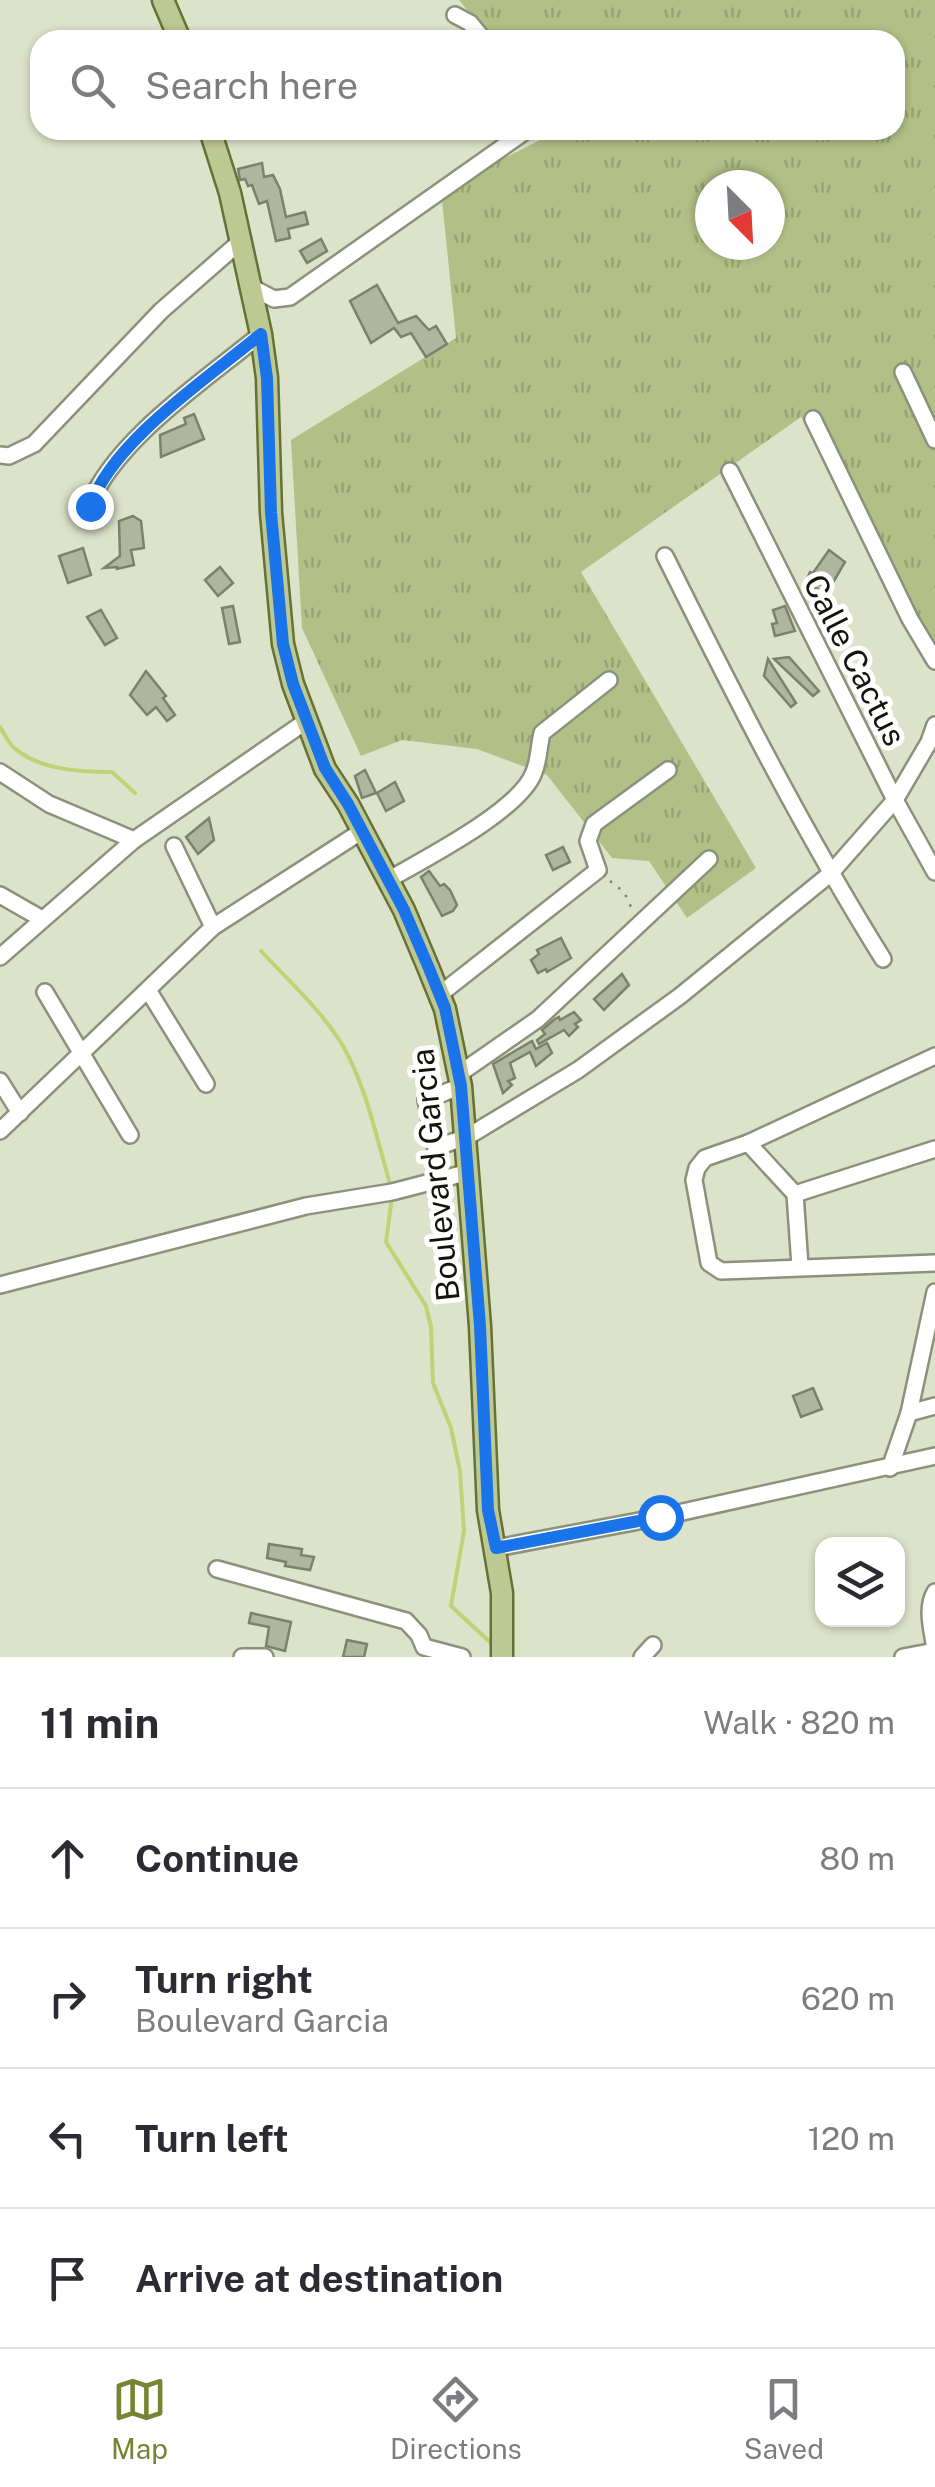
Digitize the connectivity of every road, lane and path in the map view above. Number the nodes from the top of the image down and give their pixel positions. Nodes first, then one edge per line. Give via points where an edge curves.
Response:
1 (163, 0) edge
2 (454, 15) dead end
3 (176, 30) edge
4 (475, 30) edge
5 (213, 140) edge
6 (513, 140) edge
7 (240, 241) junction
8 (251, 288) junction
9 (261, 334) junction
10 (903, 372) dead end
11 (813, 420) dead end
12 (935, 440) edge
13 (0, 455) edge
14 (730, 471) dead end
15 (90, 506) dead end
16 (665, 556) dead end
17 (935, 661) edge
18 (609, 680) dead end
19 (305, 722) junction
20 (935, 724) edge
21 (668, 770) dead end
22 (0, 772) edge
23 (895, 800) junction
24 (362, 831) junction
25 (134, 840) junction
26 (174, 846) dead end
27 (709, 858) dead end
28 (598, 870) junction
29 (935, 872) edge
30 (830, 874) junction
31 (388, 880) junction
32 (0, 895) edge
33 (42, 919) junction
34 (213, 928) junction
35 (635, 929) junction
36 (0, 956) edge
37 (883, 960) dead end
38 (148, 990) junction
39 (45, 992) dead end
40 (440, 995) junction
41 (82, 1053) junction
42 (935, 1056) edge
43 (460, 1080) junction
44 (0, 1081) edge
45 (206, 1084) dead end
46 (20, 1112) junction
47 (0, 1131) edge
48 (130, 1135) dead end
49 (467, 1137) junction
50 (748, 1142) junction
51 (438, 1147) junction
52 (935, 1149) edge
53 (468, 1172) junction
54 (442, 1179) junction
55 (795, 1194) junction
56 (935, 1264) edge
57 (800, 1266) junction
58 (0, 1285) edge
59 (934, 1300) edge
60 (935, 1406) edge
61 (909, 1414) junction
62 (935, 1456) edge
63 (890, 1468) junction
64 (496, 1548) junction
65 (217, 1569) dead end
66 (935, 1592) edge
67 (935, 1651) edge
68 (422, 1652) edge
69 (242, 1657) edge
70 (265, 1657) edge
71 (462, 1657) edge
72 (502, 1657) edge
73 (903, 1657) edge

1 - 3 main road
2 - 4 street
5 - 7 main road, Boulevard Garcia
6 - 8 street via 290,297 274,299
7 - 8 main road, Boulevard Garcia
7 - 13 street via 34,444
8 - 9 main road, Boulevard Garcia
9 - 15 street via 146,429 108,469
9 - 19 main road, Boulevard Garcia via 283,644
10 - 12 street
11 - 17 street
14 - 23 street, Calle Cactus
16 - 30 street
18 - 31 street via 542,733 534,774 518,797
19 - 24 main road, Boulevard Garcia
19 - 25 street
20 - 23 street
21 - 28 street via 594,824 588,841
22 - 25 street via 49,804
23 - 29 street, Calle Cactus
23 - 30 street
24 - 31 main road, Boulevard Garcia
24 - 34 street
25 - 33 street
26 - 34 street
27 - 35 street
28 - 35 path via 629,900
28 - 40 street
30 - 37 street
30 - 49 street via 578,1070
31 - 40 main road, Boulevard Garcia
32 - 33 street
33 - 36 street
34 - 38 street
35 - 43 street
38 - 41 street
38 - 45 street
39 - 41 street
40 - 43 main road, Boulevard Garcia
41 - 46 street
41 - 48 street
42 - 50 street
43 - 49 main road, Boulevard Garcia
43 - 51 street via 426,1100
44 - 46 street
46 - 47 street
49 - 51 street
49 - 53 main road, Boulevard Garcia
50 - 55 street
50 - 57 street via 705,1158 697,1168 709,1263 721,1271
51 - 54 street
52 - 55 street
53 - 54 street
53 - 64 main road, Boulevard Garcia via 488,1510
54 - 58 street via 272,1214
55 - 57 street
56 - 57 street
59 - 61 street
60 - 61 street
61 - 63 street
62 - 63 street
63 - 64 street
64 - 72 main road, Boulevard Garcia
65 - 68 street via 406,1621 419,1634
66 - 67 street
67 - 73 street
68 - 71 street
69 - 70 street

